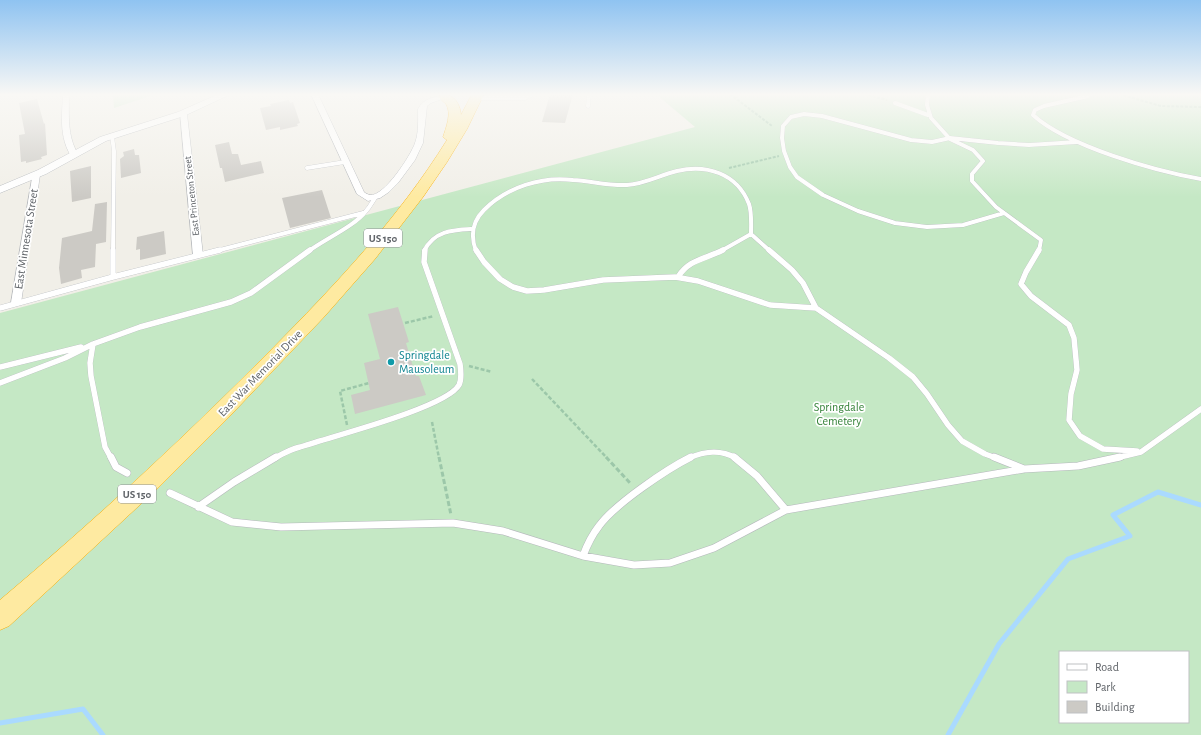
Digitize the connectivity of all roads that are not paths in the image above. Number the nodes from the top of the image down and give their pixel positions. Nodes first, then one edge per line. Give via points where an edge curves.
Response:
1 (67, 128) edge
2 (137, 128) edge
3 (185, 128) edge
4 (330, 128) edge
5 (421, 128) edge
6 (452, 128) edge
7 (461, 128) edge
8 (782, 128) edge
9 (866, 128) edge
10 (941, 128) edge
11 (1051, 128) edge
12 (112, 136) junction
13 (950, 138) junction
14 (1077, 142) junction
15 (74, 154) junction
16 (345, 162) junction
17 (438, 165) junction
18 (307, 168) dead end
19 (36, 175) junction
20 (1201, 179) edge
21 (0, 190) edge
22 (375, 198) junction
23 (366, 212) junction
24 (1004, 213) junction
25 (471, 229) junction
26 (751, 234) junction
27 (198, 255) junction
28 (113, 277) junction
29 (678, 277) junction
30 (16, 303) junction
31 (0, 308) edge
32 (816, 308) junction
33 (93, 344) junction
34 (0, 367) edge
35 (0, 383) edge
36 (1201, 409) edge
37 (1141, 452) junction
38 (1024, 469) junction
39 (127, 473) dead end
40 (170, 493) dead end
41 (198, 507) junction
42 (786, 510) junction
43 (583, 556) junction
44 (0, 617) edge

1 - 15 street via 69,147
2 - 12 street
3 - 27 street, East Princeton Street
4 - 16 street
5 - 22 street via 420,141 414,155 390,187
6 - 17 highway via 450,139
7 - 17 highway, East War Memorial Drive / US 150
8 - 24 lane via 785,155 796,176 819,192 861,212 895,224 926,228 958,226
9 - 13 lane via 898,138 932,141
10 - 13 lane
11 - 14 lane
12 - 15 street
12 - 28 lane
13 - 14 lane via 1014,146
13 - 24 lane via 980,154 983,161 972,174 972,181
14 - 20 lane via 1174,174
15 - 19 street
16 - 18 lane
16 - 22 street via 361,194 366,198
17 - 44 highway, East War Memorial Drive / US 150 via 362,264 253,382 168,466
19 - 21 street
19 - 30 street, East Minnesota Street
22 - 23 lane
23 - 27 lane
23 - 33 lane via 246,296 140,327
24 - 37 lane via 1041,240 1038,254 1024,273 1021,284 1030,296 1069,325 1074,338 1077,370 1071,394 1069,420 1080,436 1103,449
25 - 26 lane via 479,215 500,196 546,181 563,179 626,186 695,168 713,170 734,182 749,206
25 - 29 lane via 479,255 498,277 518,289 533,291 617,279
25 - 41 lane via 442,233 433,238 424,249 424,262 460,364 459,385 449,396 395,418 298,447 234,482
26 - 29 lane via 715,254 694,262 683,269
26 - 32 lane via 792,270 803,283
27 - 28 lane
28 - 30 lane
29 - 32 lane via 756,302 784,308
30 - 31 lane
32 - 38 lane via 913,377 962,441 985,454
33 - 34 lane
33 - 35 lane via 65,358
33 - 39 lane via 91,376 105,446 116,467
36 - 37 lane
37 - 38 lane via 1078,466
38 - 42 lane
40 - 41 lane
41 - 43 lane via 232,522 280,527 453,523 503,531
42 - 43 lane via 714,548 670,563 634,565
42 - 43 lane via 760,479 733,457 721,452 708,452 696,455 638,492 600,525 586,545

